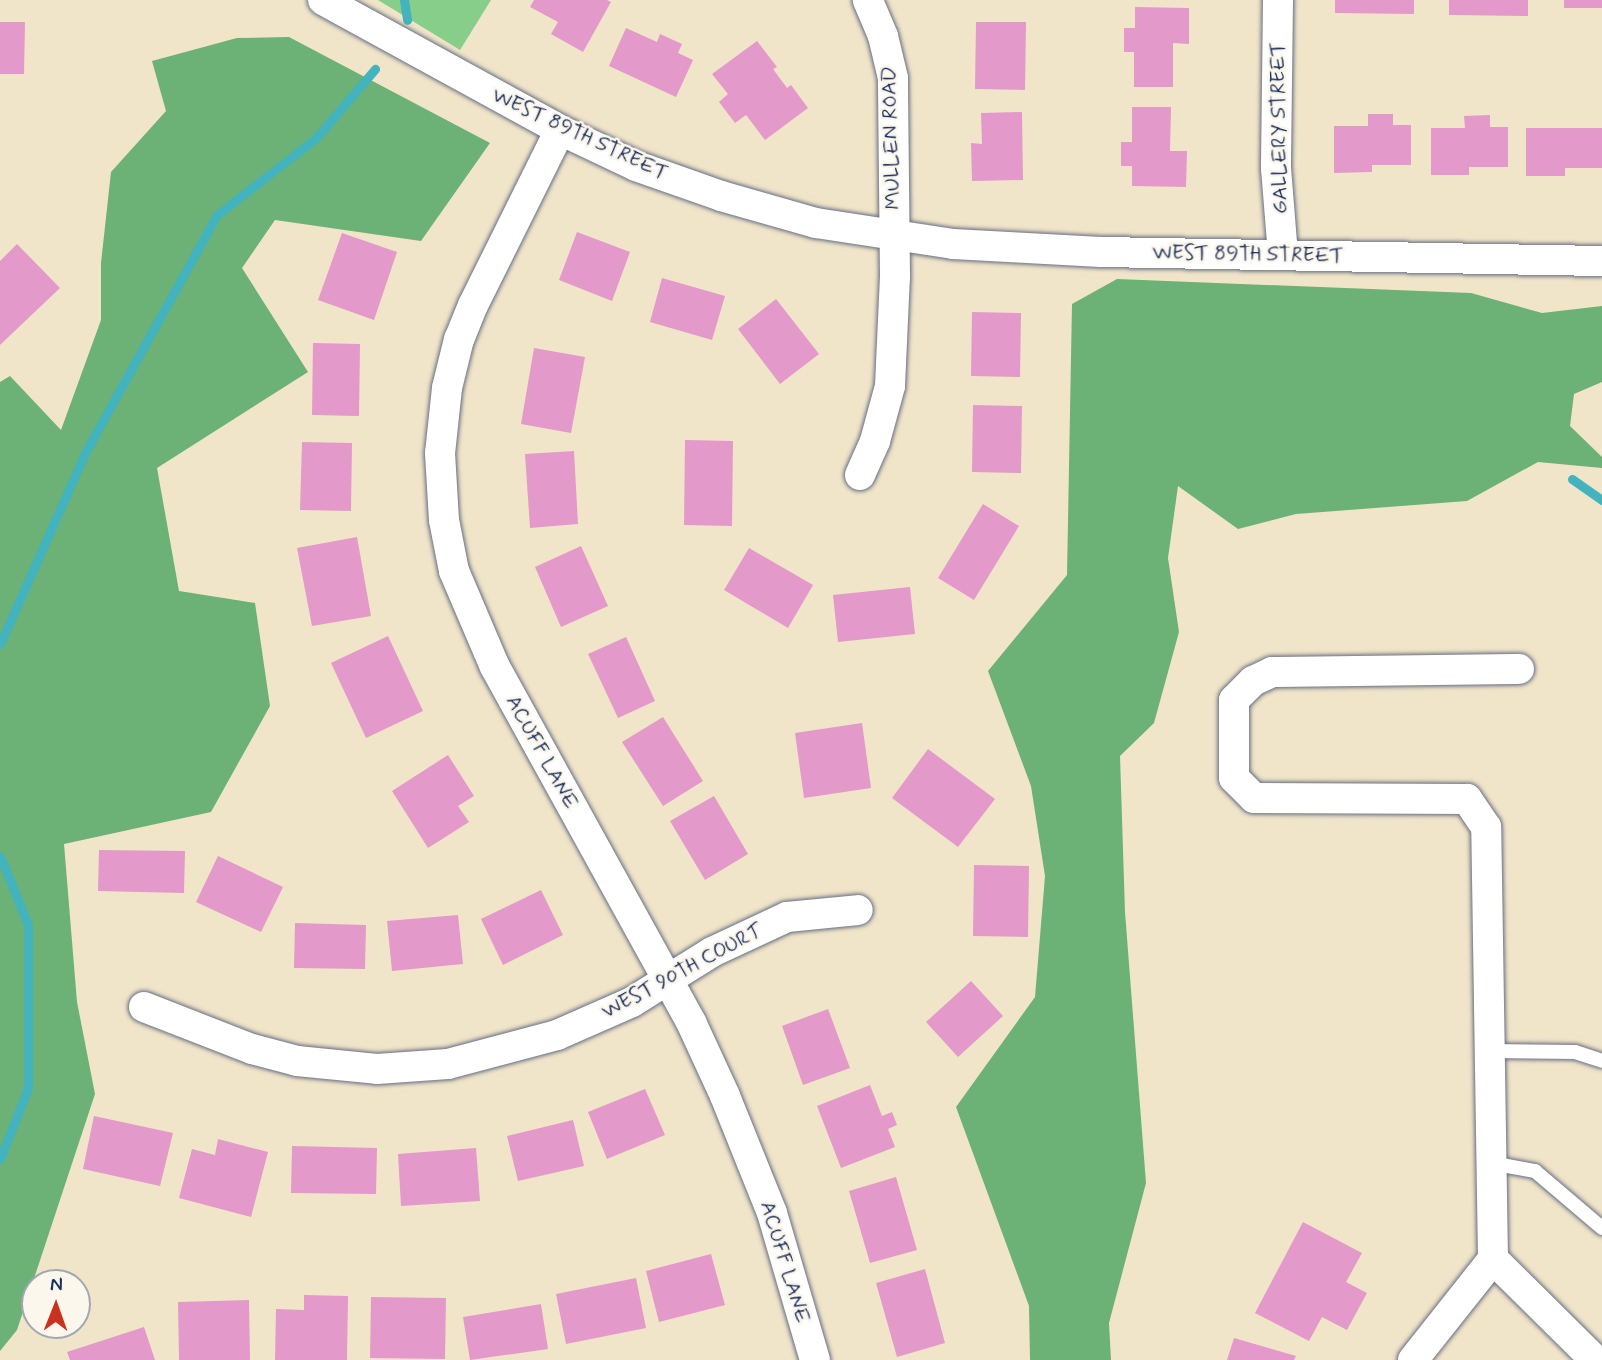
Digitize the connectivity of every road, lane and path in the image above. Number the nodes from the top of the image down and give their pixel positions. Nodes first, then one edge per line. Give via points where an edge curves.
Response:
1 (323, 0) edge
2 (869, 0) edge
3 (1278, 0) edge
4 (560, 130) junction
5 (894, 237) junction
6 (1283, 255) junction
7 (1602, 261) edge
8 (860, 475) dead end
9 (1519, 669) dead end
10 (858, 910) dead end
11 (667, 980) junction
12 (144, 1007) dead end
13 (1489, 1051) junction
14 (1602, 1061) edge
15 (1491, 1163) junction
16 (1602, 1228) edge
17 (1493, 1259) junction
18 (815, 1360) edge
19 (1413, 1360) edge
20 (1595, 1360) edge

1 - 4 street, WEST 89TH STREET
2 - 5 street, MULLEN ROAD via 893,78
3 - 6 street, GALLERY STREET via 1276,168
4 - 5 street, WEST 89TH STREET via 636,166 721,196 816,223
4 - 11 street, ACUFF LANE via 459,339 447,388 440,453 444,520 454,571 495,667
5 - 6 street, WEST 89TH STREET via 1101,252
5 - 8 street via 890,386
6 - 7 street, WEST 89TH STREET
9 - 13 street via 1272,672 1253,681 1234,700 1234,778 1254,798 1466,799 1486,827
10 - 11 street, WEST 90TH COURT via 787,918 712,952
11 - 12 street, WEST 90TH COURT via 632,1002 557,1035 449,1063 377,1069 298,1061 252,1049
11 - 18 street, ACUFF LANE via 725,1096 772,1213
13 - 14 lane via 1574,1052
13 - 15 street
15 - 16 lane via 1535,1171
15 - 17 street
17 - 19 street
17 - 20 street

